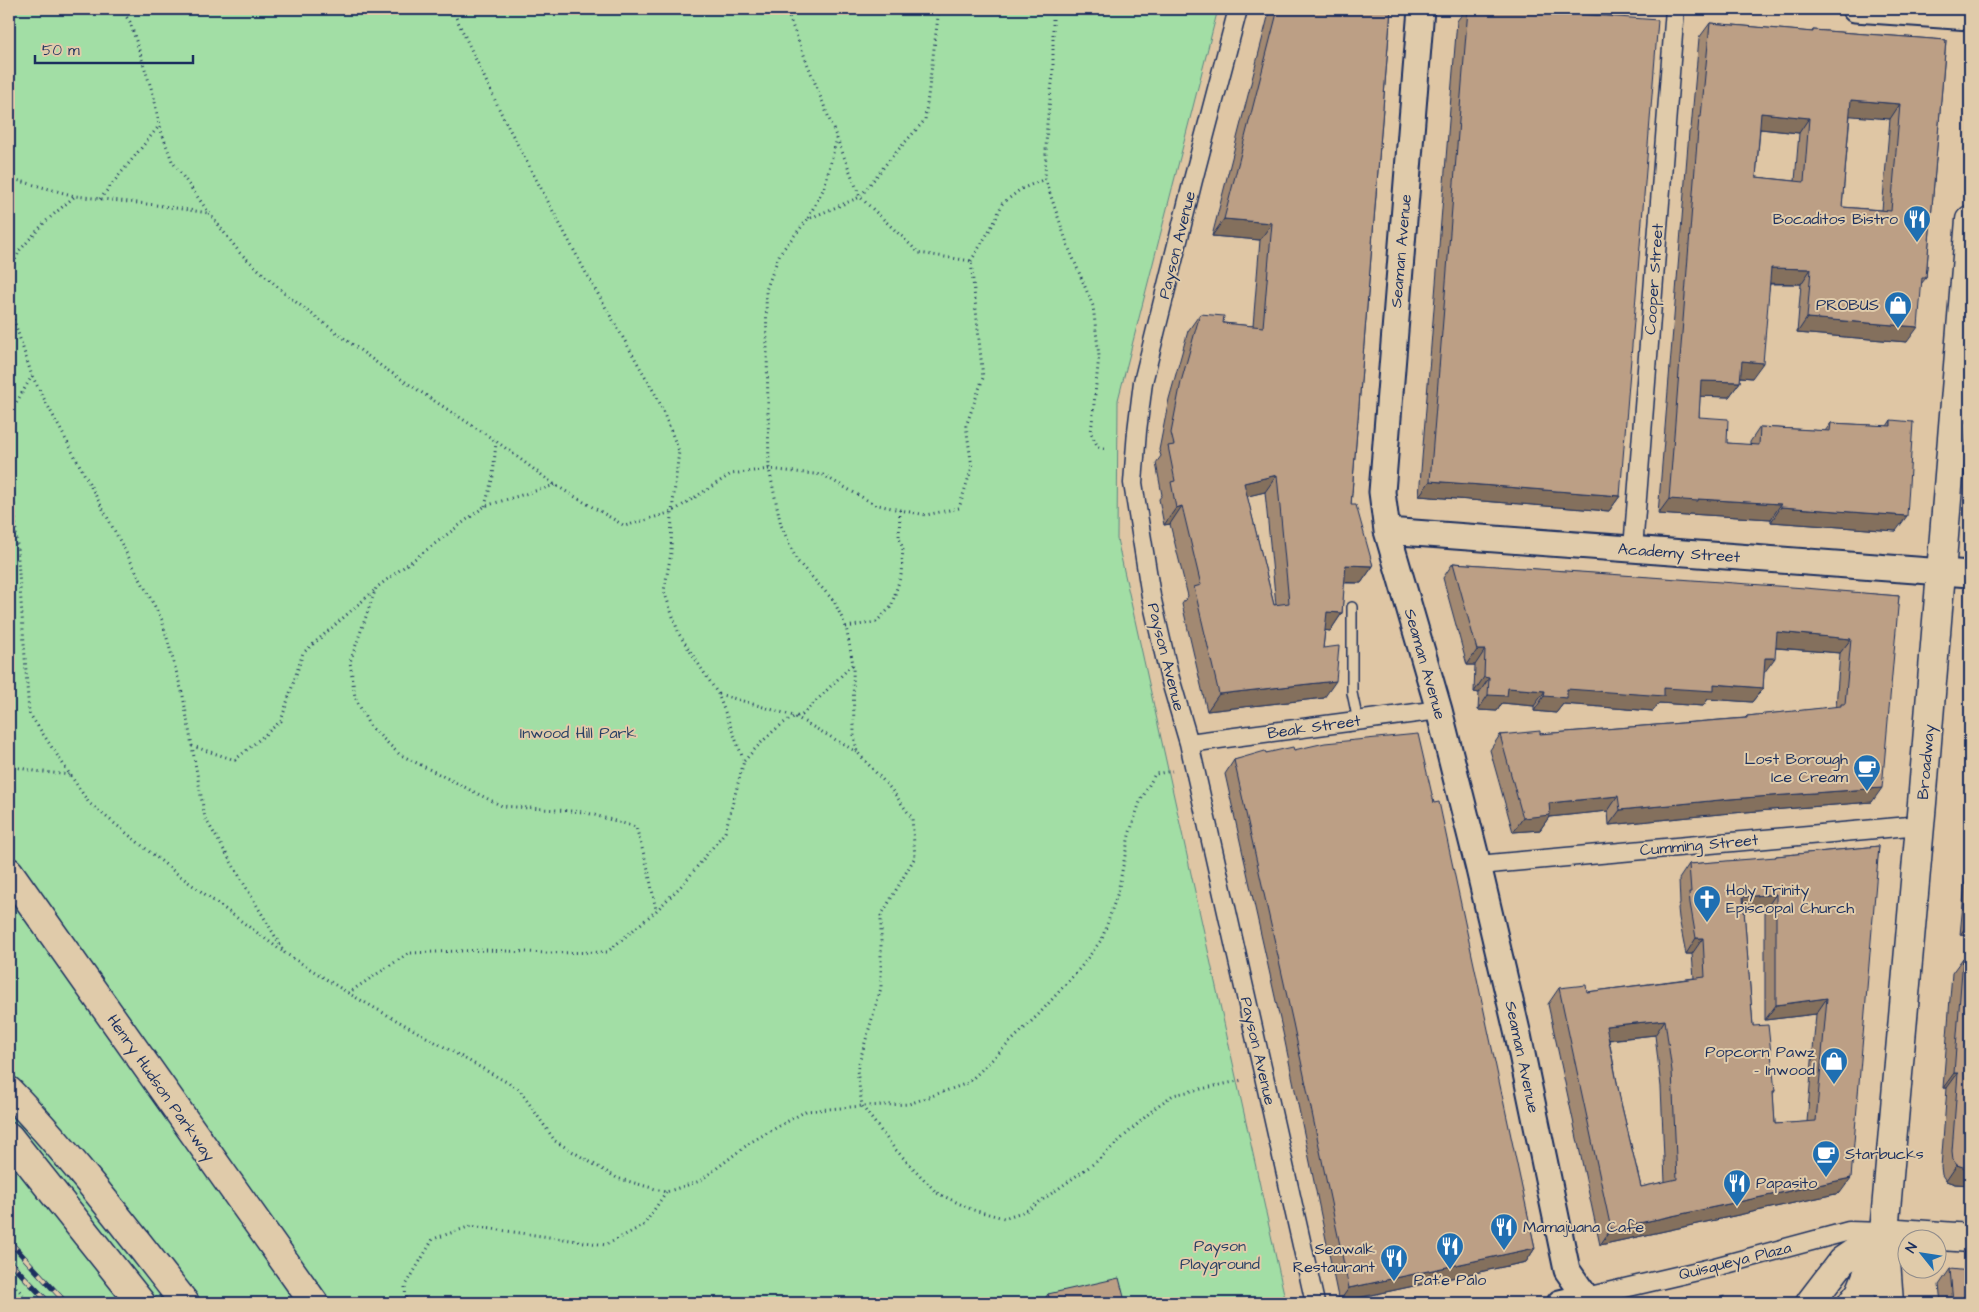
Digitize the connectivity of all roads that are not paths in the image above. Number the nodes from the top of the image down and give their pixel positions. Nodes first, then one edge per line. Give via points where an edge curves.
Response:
1 (1238, 9) edge
2 (1421, 9) edge
3 (1675, 9) edge
4 (1855, 9) edge
5 (1970, 17) edge
6 (1970, 220) edge
7 (1387, 531) junction
8 (1633, 550) junction
9 (1941, 572) junction
10 (1970, 574) edge
11 (1352, 607) dead end
12 (1439, 710) junction
13 (1358, 721) junction
14 (1189, 743) junction
15 (1920, 825) junction
16 (1478, 865) junction
17 (9, 872) edge
18 (9, 1091) edge
19 (9, 1137) edge
20 (1884, 1232) junction
21 (1970, 1238) edge
22 (133, 1293) edge
23 (1588, 1300) edge
24 (185, 1303) edge
25 (314, 1303) edge
26 (1315, 1303) edge
27 (1560, 1303) edge
28 (1810, 1303) edge
29 (1852, 1303) edge
30 (1889, 1303) edge

1 - 14 street, Payson Avenue via 1143,382 1133,483 1150,596
2 - 7 street, Seaman Avenue via 1382,492
3 - 8 street, Cooper Street
4 - 5 street
6 - 9 main road, Broadway
7 - 8 street, Academy Street
7 - 12 street, Seaman Avenue
8 - 9 street, Academy Street
9 - 10 street, Academy Street
9 - 15 main road, Broadway
11 - 13 lane via 1352,693
12 - 13 street, Beak Street
12 - 16 street, Seaman Avenue
13 - 14 street, Beak Street
14 - 26 street, Payson Avenue
15 - 16 street, Cumming Street
15 - 20 main road, Broadway
16 - 23 street, Seaman Avenue via 1518,1035 1567,1270
17 - 25 main road, Henry Hudson Parkway
18 - 24 main road via 114,1213
19 - 22 main road
20 - 21 main road
20 - 23 street, Quisqueya Plaza via 1849,1231
20 - 28 main road via 1842,1261
20 - 29 main road via 1860,1293
20 - 30 main road, Broadway
23 - 27 street

